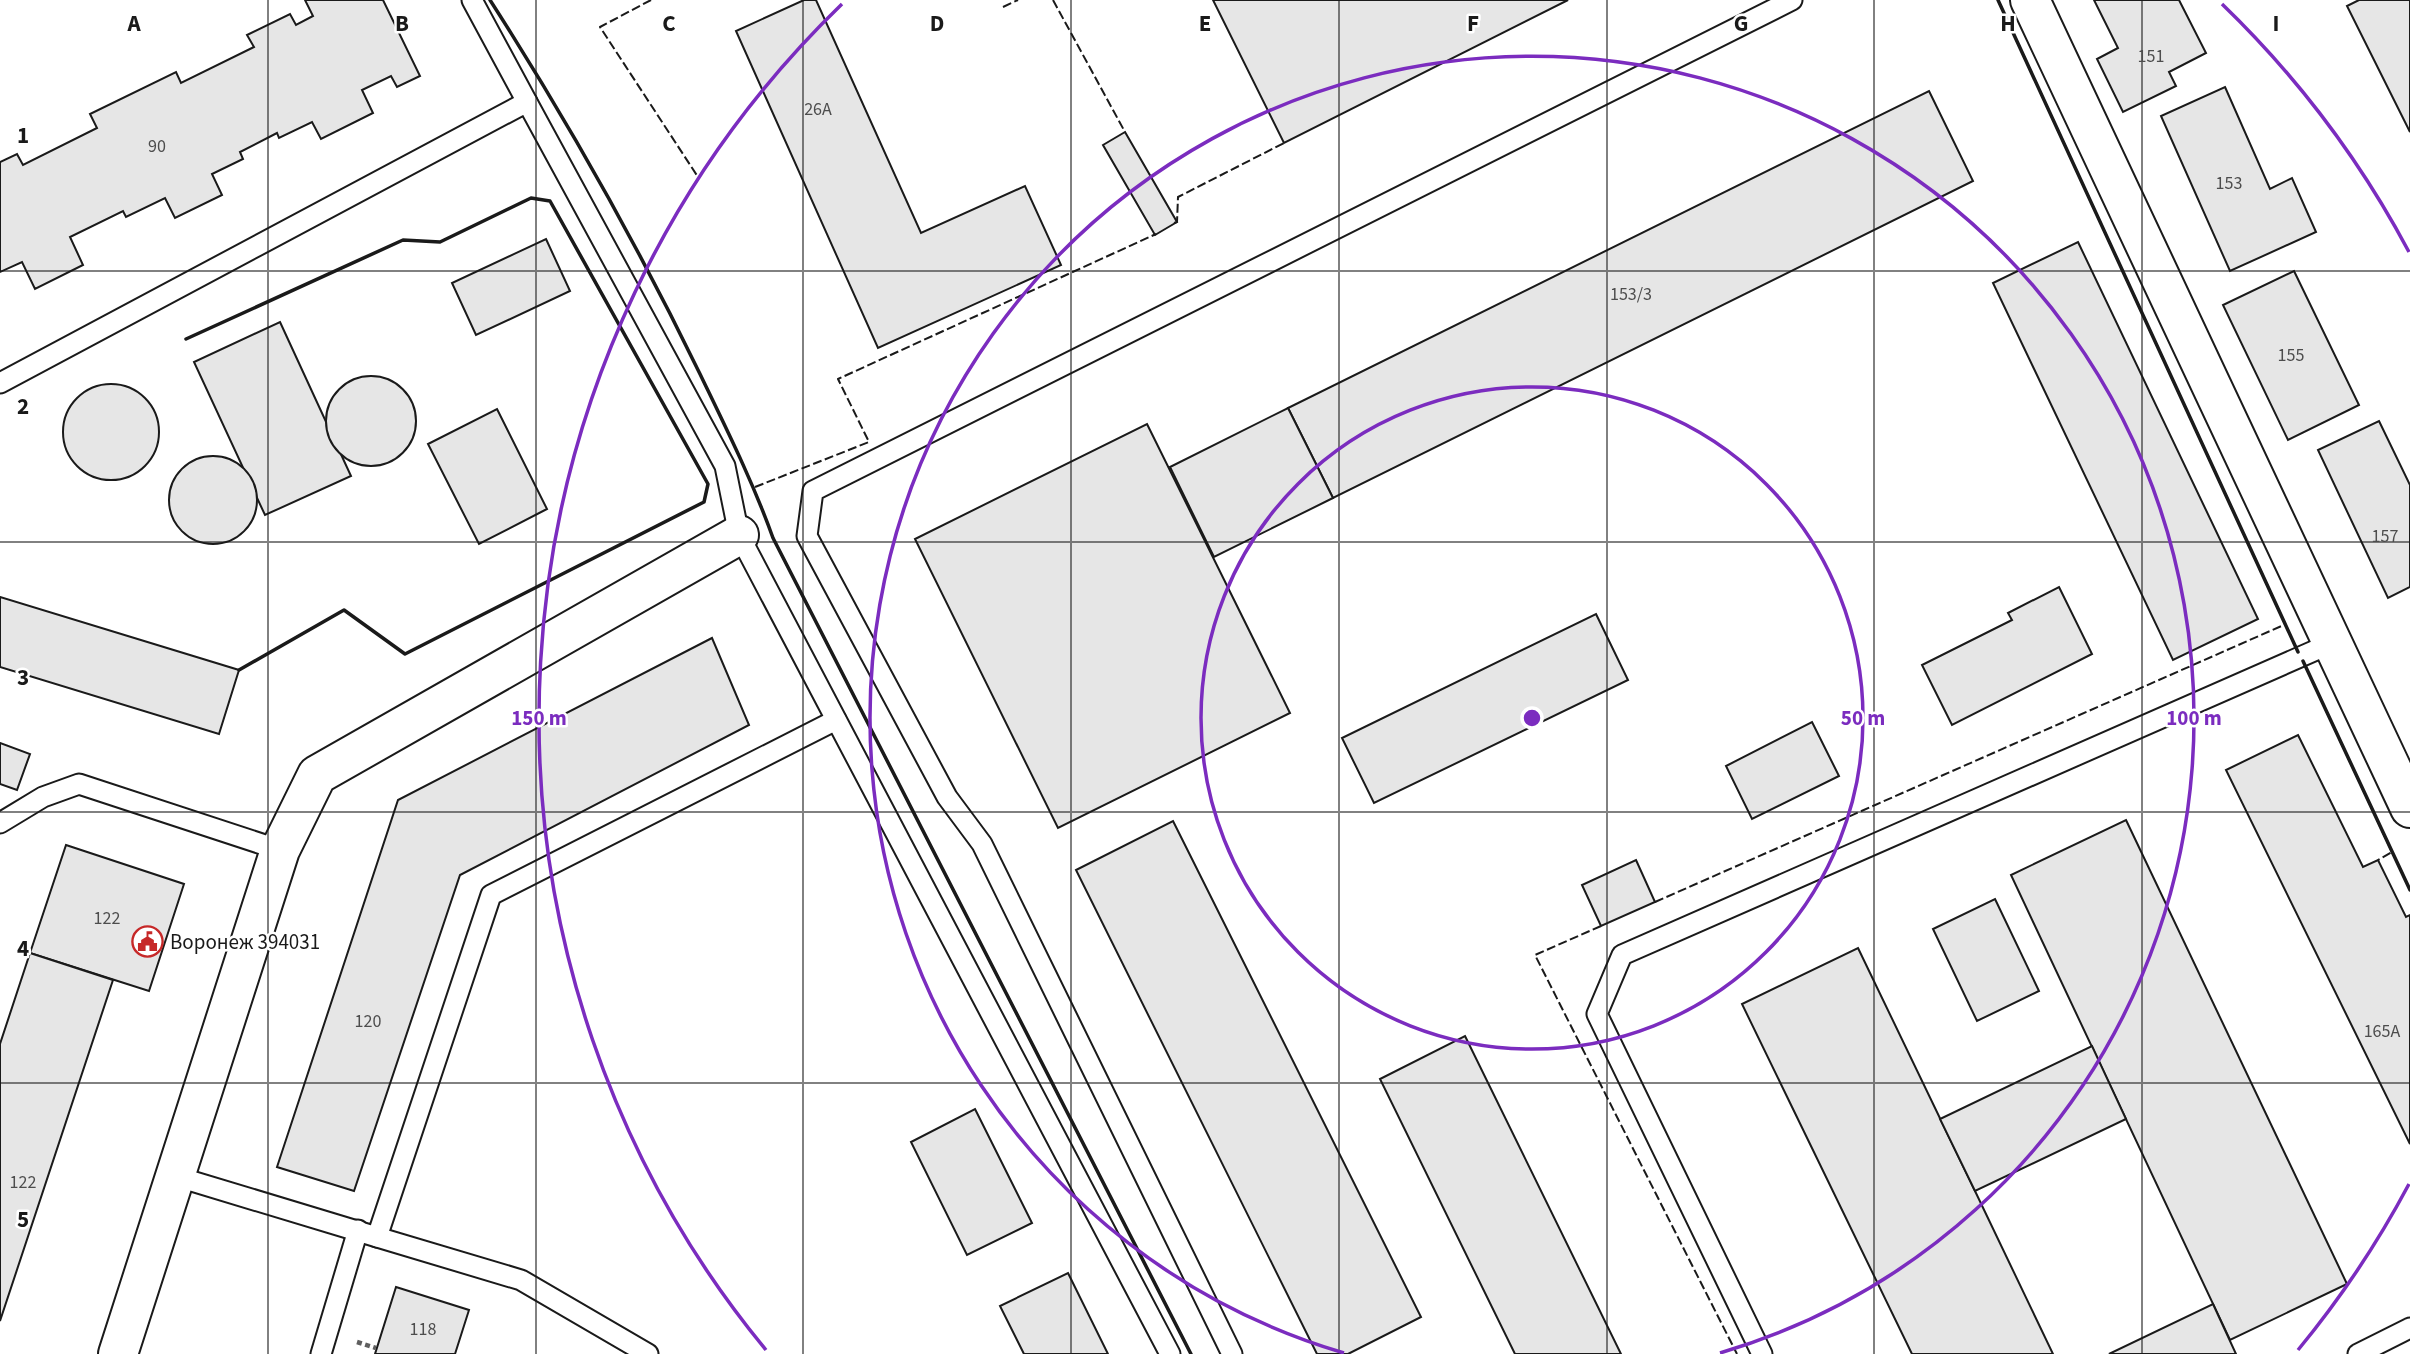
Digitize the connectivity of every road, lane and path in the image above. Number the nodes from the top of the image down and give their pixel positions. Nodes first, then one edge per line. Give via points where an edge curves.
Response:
1 (472, 0) edge
2 (1791, 0) edge
3 (2030, 0) edge
4 (527, 102) junction
5 (0, 383) edge
6 (739, 535) junction
7 (2332, 643) junction
8 (836, 720) junction
9 (2410, 808) edge
10 (0, 823) edge
11 (280, 850) junction
12 (175, 1176) junction
13 (368, 1234) junction
14 (2410, 1328) edge
15 (118, 1354) edge
16 (321, 1354) edge
17 (648, 1354) edge
18 (1170, 1354) edge
19 (1232, 1354) edge
20 (1762, 1354) edge
21 (2358, 1354) edge

1 - 4 lane
2 - 19 lane via 813,491 807,536 947,797 982,844
3 - 7 street
4 - 5 lane
4 - 6 lane via 725,466
6 - 8 lane
6 - 11 street via 317,775
7 - 9 street
7 - 20 lane via 1622,955 1597,1014
8 - 13 lane via 491,895
8 - 18 lane
10 - 11 lane via 43,797 79,784
11 - 12 street
12 - 13 lane
12 - 15 street
13 - 16 lane
13 - 17 lane via 521,1280
14 - 21 lane

